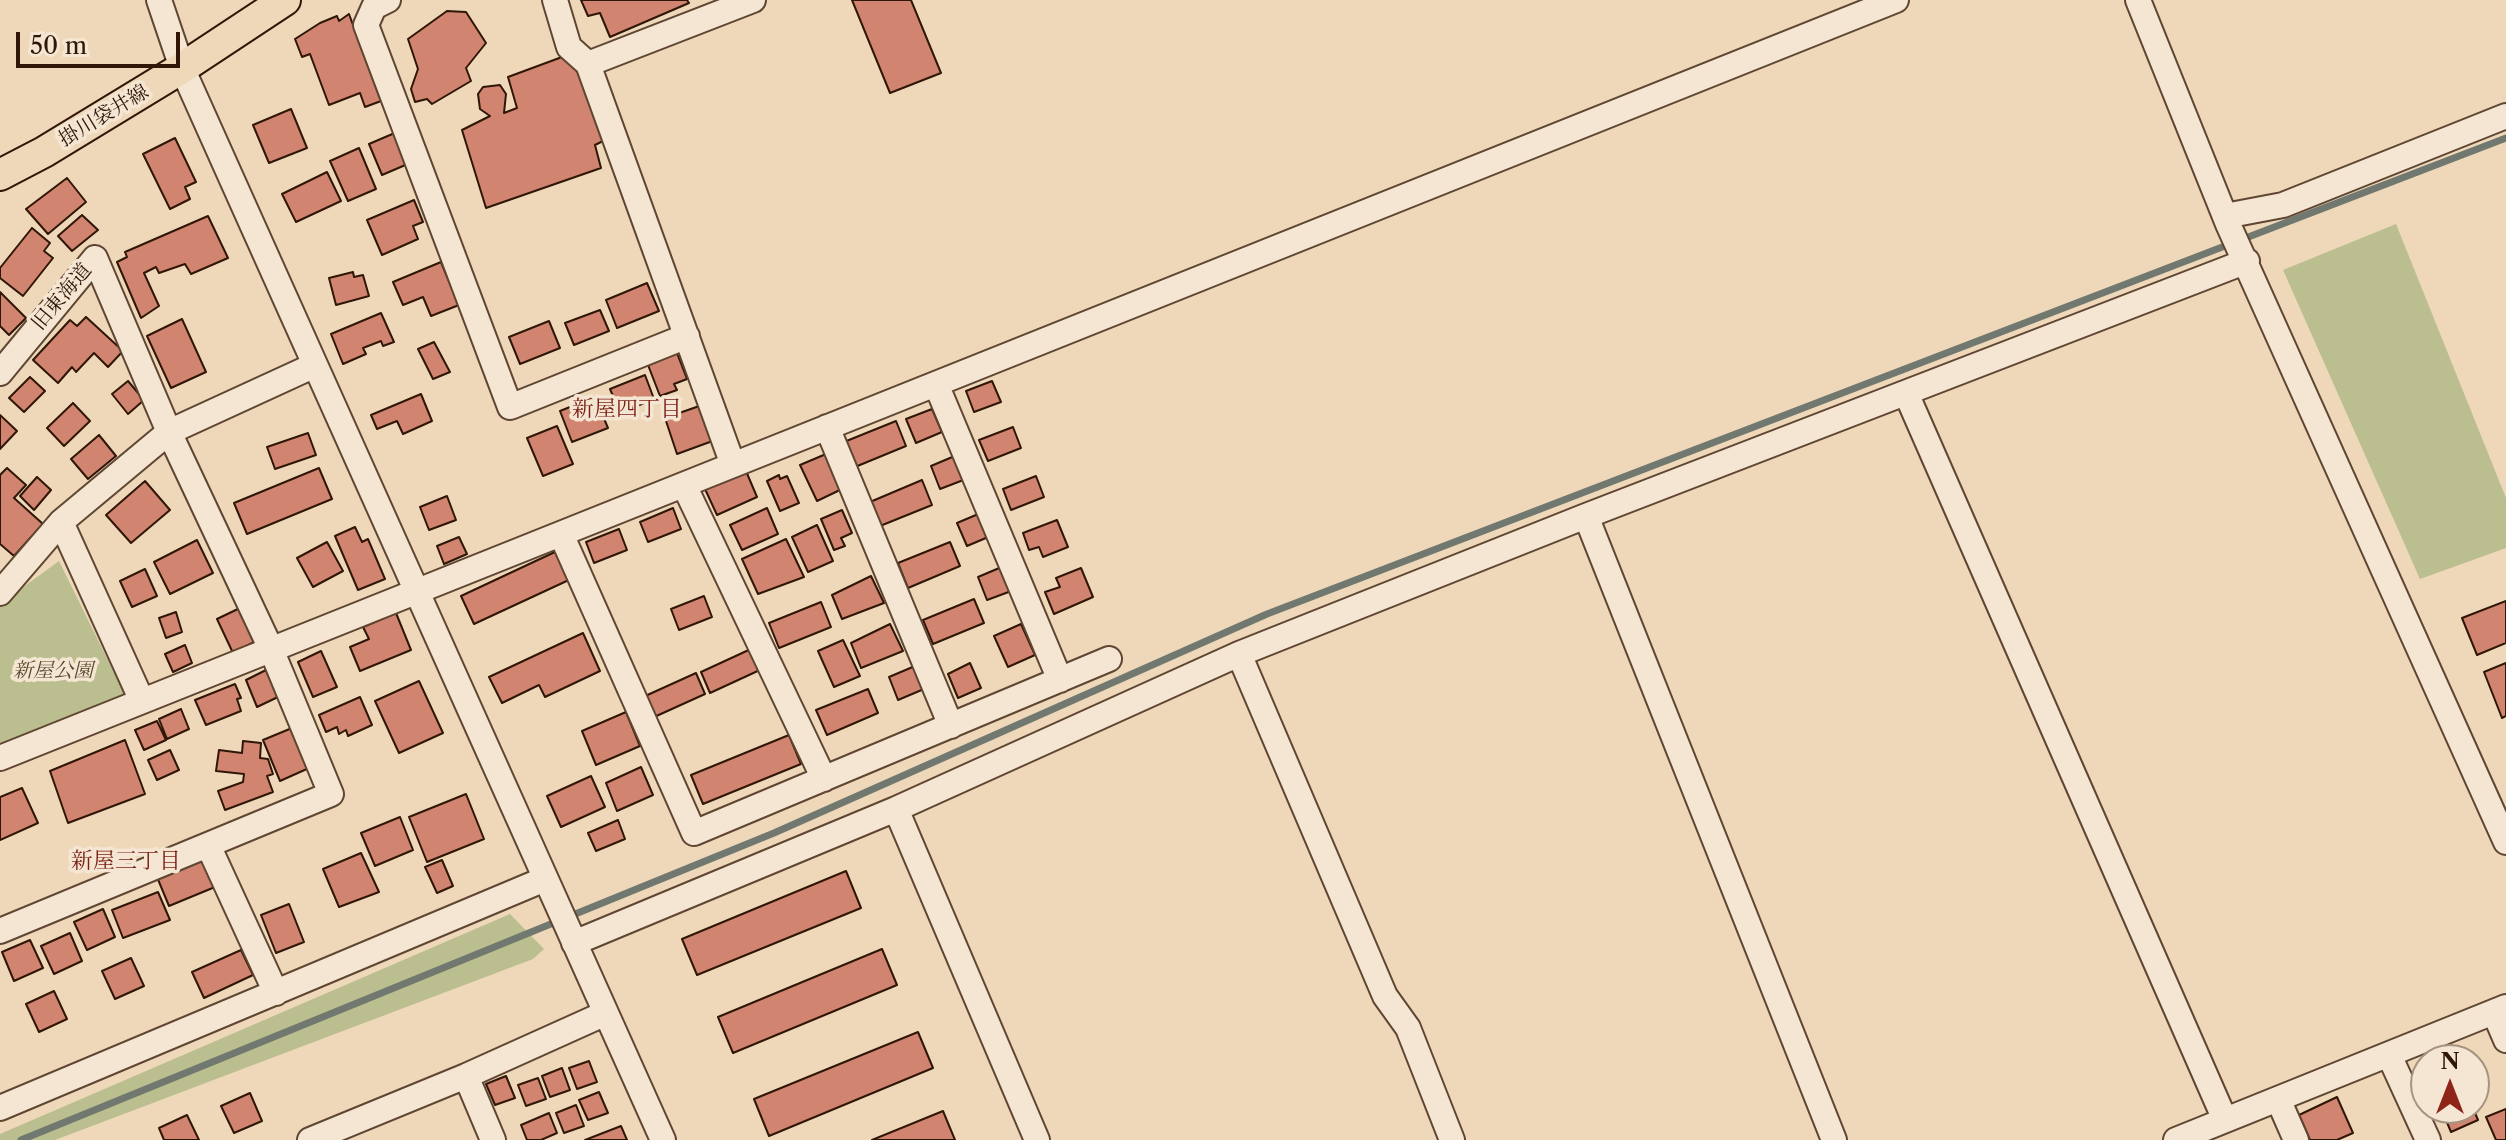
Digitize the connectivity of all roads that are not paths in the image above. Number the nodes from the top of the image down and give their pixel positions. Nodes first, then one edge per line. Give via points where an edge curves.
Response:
1 (159, 0) edge
2 (285, 0) edge
3 (388, 0) edge
4 (555, 0) edge
5 (753, 0) edge
6 (1896, 0) edge
7 (2138, 0) edge
8 (588, 64) junction
9 (182, 68) junction
10 (2506, 116) edge
11 (0, 175) edge
12 (2226, 220) junction
13 (2245, 258) junction
14 (687, 336) junction
15 (315, 365) junction
16 (0, 373) edge
17 (936, 384) junction
18 (1906, 393) junction
19 (827, 427) junction
20 (169, 432) junction
21 (733, 465) junction
22 (684, 485) junction
23 (1586, 516) junction
24 (61, 522) junction
25 (561, 534) junction
26 (417, 591) junction
27 (0, 593) edge
28 (271, 649) junction
29 (1239, 654) junction
30 (1109, 659) dead end
31 (1060, 680) junction
32 (142, 701) junction
33 (951, 726) junction
34 (0, 758) edge
35 (824, 779) junction
36 (896, 809) junction
37 (2506, 842) edge
38 (208, 845) junction
39 (545, 879) junction
40 (0, 931) edge
41 (572, 938) junction
42 (276, 993) junction
43 (2500, 1010) edge
44 (606, 1013) junction
45 (2506, 1040) edge
46 (2389, 1055) junction
47 (466, 1076) junction
48 (2278, 1099) junction
49 (0, 1108) edge
50 (2225, 1120) junction
51 (310, 1140) edge
52 (493, 1140) edge
53 (663, 1140) edge
54 (1037, 1140) edge
55 (1452, 1140) edge
56 (1834, 1140) edge
57 (2176, 1140) edge
58 (2296, 1140) edge
59 (2428, 1140) edge

1 - 9 street
2 - 9 main road, 掛川袋井線
3 - 14 street via 374,7 366,25 510,407
4 - 8 street via 569,47
5 - 8 street
6 - 17 street
7 - 12 street
8 - 14 street
9 - 11 main road, 掛川袋井線
9 - 15 street
10 - 12 street via 2283,205
12 - 13 street
13 - 18 street
13 - 37 street
14 - 21 street
15 - 20 street
15 - 26 street
16 - 20 street, 旧東海道 via 95,258
17 - 19 street
17 - 31 street
18 - 23 street
18 - 50 street
19 - 21 street
19 - 33 street
20 - 24 street
20 - 28 street
21 - 22 street
22 - 25 street
22 - 35 street
23 - 29 street
23 - 56 street
24 - 27 street
24 - 32 street
25 - 26 street
25 - 35 street via 694,833
26 - 28 street
26 - 39 street
28 - 32 street
28 - 38 street via 331,794
29 - 36 street
29 - 55 street via 1385,996 1408,1028
30 - 31 street
31 - 33 street
32 - 34 street
33 - 35 street
36 - 41 street
36 - 54 street
38 - 40 street
38 - 42 street
39 - 41 street
39 - 42 street
41 - 44 street
42 - 49 street
43 - 45 street
43 - 46 street
44 - 47 street
44 - 53 street
46 - 48 street
46 - 59 street
47 - 51 street
47 - 52 street
48 - 50 street
48 - 58 street
50 - 57 street

